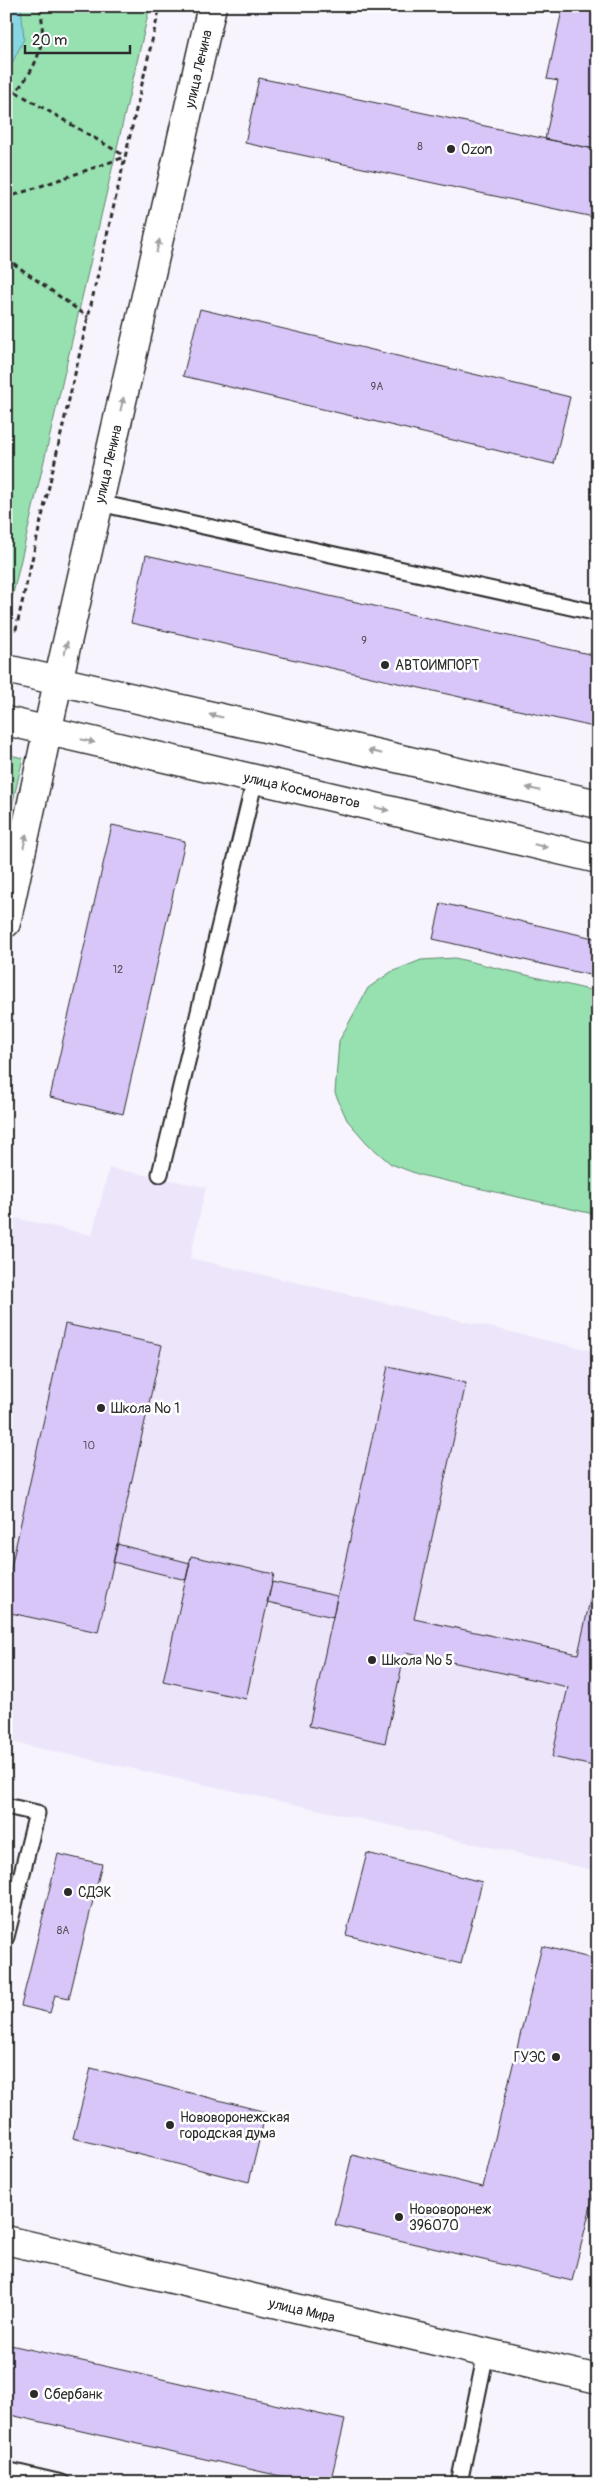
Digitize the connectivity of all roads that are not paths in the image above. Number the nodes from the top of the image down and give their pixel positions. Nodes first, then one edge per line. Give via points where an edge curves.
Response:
1 (212, 6) edge
2 (100, 503) junction
3 (598, 613) edge
4 (6, 669) edge
5 (58, 682) junction
6 (6, 721) edge
7 (49, 732) junction
8 (255, 779) junction
9 (598, 804) edge
10 (598, 859) edge
11 (6, 923) edge
12 (160, 1174) dead end
13 (6, 1806) edge
14 (6, 1937) edge
15 (6, 2240) edge
16 (486, 2353) junction
17 (598, 2379) edge
18 (6, 2470) edge
19 (62, 2483) edge
20 (459, 2483) edge

2 -> 1 street, улица Ленина
2 - 3 lane
5 -> 2 street, улица Ленина
4 - 5 street
5 - 7 street, улица Ленина
9 -> 5 street
6 - 7 street, улица Космонавтов
7 -> 8 street, улица Космонавтов
11 -> 7 street, улица Ленина
8 -> 10 street, улица Космонавтов
8 - 12 lane
13 - 14 lane via 37,1813
15 - 16 street, улица Мира
16 - 17 street, улица Мира
16 - 20 lane
18 - 19 lane

